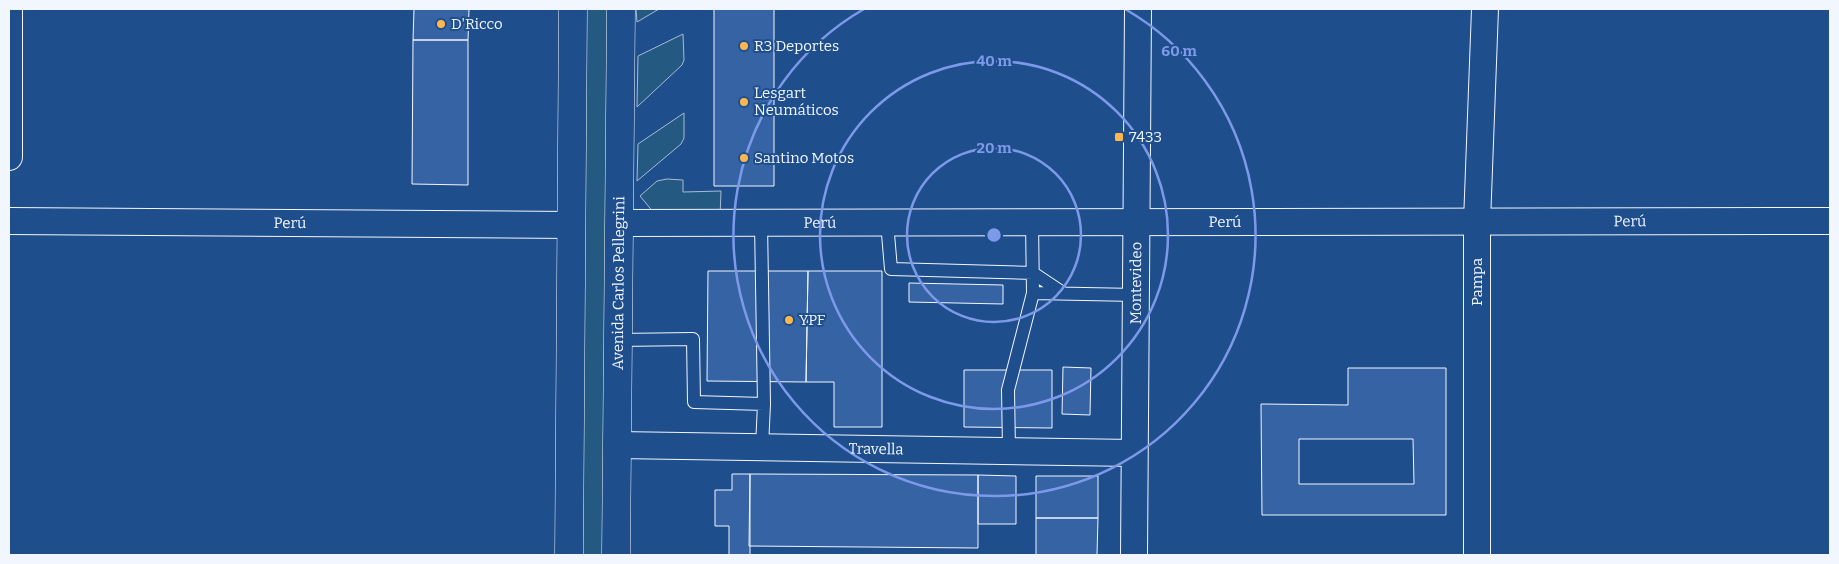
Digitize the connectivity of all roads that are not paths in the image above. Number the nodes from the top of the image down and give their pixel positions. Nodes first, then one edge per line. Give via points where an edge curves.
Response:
1 (9, 9) edge
2 (573, 9) edge
3 (621, 9) edge
4 (1138, 9) edge
5 (1484, 9) edge
6 (9, 157) edge
7 (1830, 221) edge
8 (9, 222) edge
9 (761, 222) junction
10 (887, 222) junction
11 (1032, 222) junction
12 (1136, 222) junction
13 (1477, 222) junction
14 (619, 223) junction
15 (571, 225) junction
16 (1033, 273) junction
17 (1033, 293) junction
18 (1063, 293) junction
19 (1136, 295) junction
20 (618, 340) junction
21 (764, 404) junction
22 (617, 445) junction
23 (762, 447) junction
24 (1008, 451) junction
25 (1134, 453) junction
26 (569, 555) edge
27 (616, 555) edge
28 (1134, 555) edge
29 (1477, 555) edge

1 - 6 street
2 - 15 main road
3 - 14 main road, Avenida Carlos Pellegrini
4 - 12 street, Montevideo
5 - 13 street, Pampa
7 - 13 street, Perú
8 - 15 street, Perú
9 - 10 street, Perú
9 - 14 street, Perú
9 - 21 lane
10 - 11 street, Perú
10 - 16 lane via 891,269
11 - 12 street, Perú
11 - 16 lane
12 - 13 street, Perú
12 - 19 street, Montevideo
13 - 29 street, Pampa
14 - 20 main road, Avenida Carlos Pellegrini
15 - 26 main road
16 - 17 lane
16 - 18 lane
17 - 18 lane
17 - 24 lane via 1008,390
18 - 19 lane
19 - 25 street, Montevideo
20 - 21 lane via 694,339 694,402
20 - 22 main road, Avenida Carlos Pellegrini
21 - 23 lane
22 - 23 street, Travella
22 - 27 main road, Avenida Carlos Pellegrini
23 - 24 street, Travella
24 - 25 street, Travella
25 - 28 street, Montevideo

